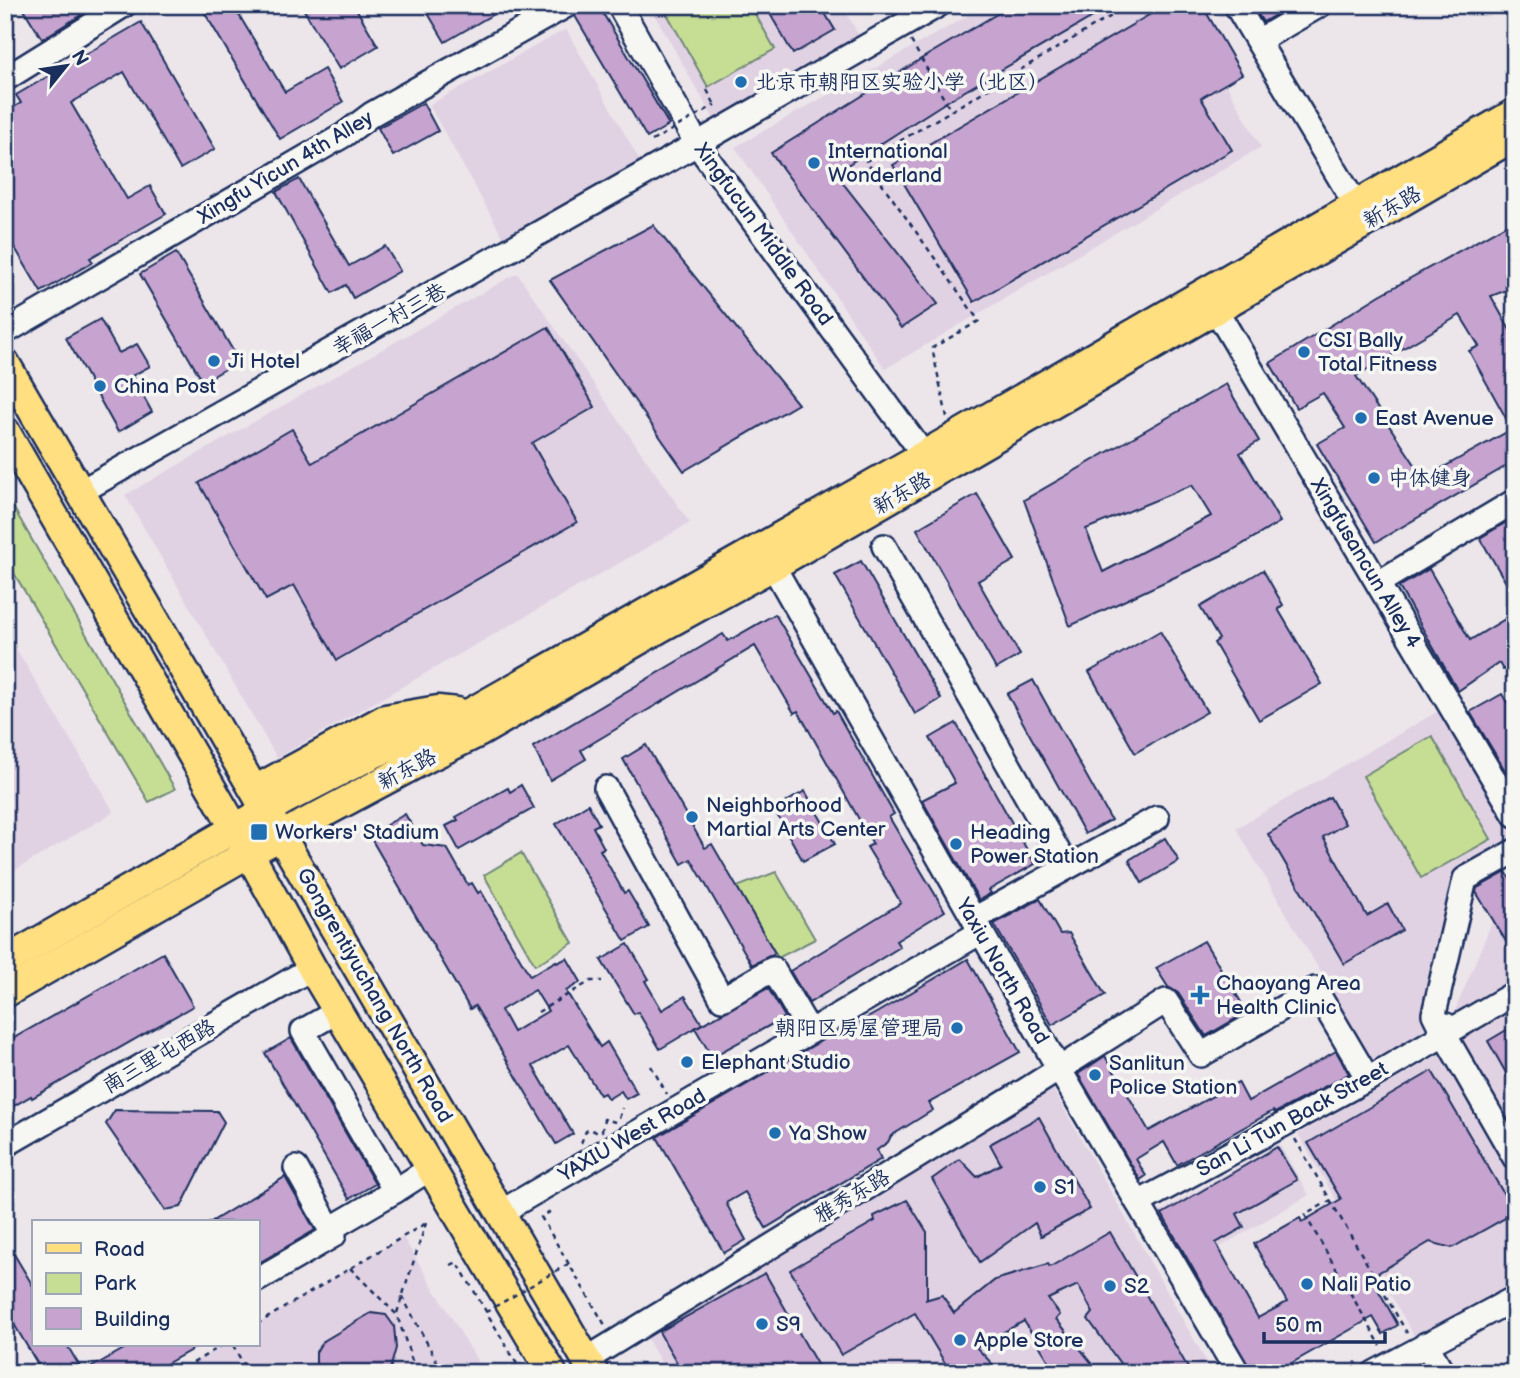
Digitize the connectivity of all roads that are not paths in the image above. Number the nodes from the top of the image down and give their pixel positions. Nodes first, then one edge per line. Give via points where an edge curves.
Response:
1 (124, 5) edge
2 (568, 5) edge
3 (619, 5) edge
4 (938, 5) edge
5 (1237, 5) edge
6 (1320, 5) edge
7 (1258, 41) junction
8 (5, 79) edge
9 (1515, 113) edge
10 (1515, 136) edge
11 (697, 144) junction
12 (1356, 205) junction
13 (1216, 310) junction
14 (5, 332) edge
15 (5, 363) edge
16 (5, 431) edge
17 (924, 454) junction
18 (80, 492) junction
19 (1515, 501) edge
20 (884, 546) dead end
21 (773, 566) junction
22 (1378, 583) junction
23 (606, 788) dead end
24 (261, 800) junction
25 (1515, 816) edge
26 (1157, 818) dead end
27 (235, 829) junction
28 (282, 836) junction
29 (1515, 850) edge
30 (249, 853) junction
31 (1067, 867) junction
32 (977, 925) junction
33 (5, 961) edge
34 (312, 968) junction
35 (1515, 984) edge
36 (5, 993) edge
37 (1515, 993) edge
38 (338, 1011) junction
39 (1443, 1031) junction
40 (810, 1032) junction
41 (1059, 1069) junction
42 (1368, 1079) junction
43 (5, 1145) edge
44 (1515, 1158) edge
45 (296, 1168) dead end
46 (431, 1168) junction
47 (395, 1191) junction
48 (1138, 1203) junction
49 (501, 1212) junction
50 (330, 1228) junction
51 (259, 1279) edge
52 (1515, 1298) edge
53 (1417, 1339) junction
54 (590, 1366) edge
55 (552, 1373) edge
56 (1238, 1373) edge
57 (1374, 1373) edge
58 (1443, 1373) edge

1 - 8 street
2 - 14 street, Xingfu Yicun 4th Alley via 372,114 332,142
3 - 11 street, Xingfucun Middle Road
4 - 11 street, 幸福一村三巷
5 - 7 street
6 - 7 street
7 - 12 street
9 - 12 main road, 新东路
10 - 13 main road, 新东路
11 - 17 street, Xingfucun Middle Road
11 - 18 street, 幸福一村三巷
12 - 17 main road, 新东路
13 - 21 main road, 新东路
13 - 22 street, Xingfusancun Alley 4
15 - 18 main road, Gongrentiyuchang North Road
16 - 27 main road, Gongrentiyuchang North Road
17 - 24 main road, 新东路 via 468,714 438,710 385,719
18 - 24 main road, Gongrentiyuchang North Road
19 - 22 street
20 - 31 street
21 - 28 main road, 新东路 via 480,732
21 - 32 street, Yaxiu North Road
22 - 25 street, Xingfusancun Alley 4
23 - 40 street via 722,999 773,969
24 - 27 main road, 新东路
24 - 28 main road, Gongrentiyuchang North Road
26 - 31 street, YAXIU West Road
27 - 30 main road, Gongrentiyuchang North Road
27 - 33 main road, 新东路
28 - 30 main road, 新东路
28 - 49 main road, Gongrentiyuchang North Road
29 - 39 street via 1465,879 1434,1014
30 - 34 main road, Gongrentiyuchang North Road
30 - 36 main road, 新东路
31 - 32 street, YAXIU West Road
32 - 40 street, YAXIU West Road
32 - 41 street, Yaxiu North Road
34 - 38 main road, Gongrentiyuchang North Road
34 - 43 street, 南三里屯西路
35 - 39 street
37 - 39 street
38 - 46 main road, Gongrentiyuchang North Road
38 - 47 street via 303,1031
39 - 42 street, San Li Tun Back Street
39 - 44 street
40 - 49 street, YAXIU West Road
41 - 42 street, 雅秀东路 via 1166,1001 1201,1055 1315,989
41 - 48 street, Yaxiu North Road
41 - 54 street, 雅秀东路
42 - 48 street, San Li Tun Back Street
45 - 50 street
46 - 47 street
46 - 55 main road, Gongrentiyuchang North Road
47 - 50 street
48 - 56 street, Yaxiu North Road
49 - 54 main road, Gongrentiyuchang North Road
50 - 51 street via 334,1235
52 - 53 street
53 - 57 street
53 - 58 street

